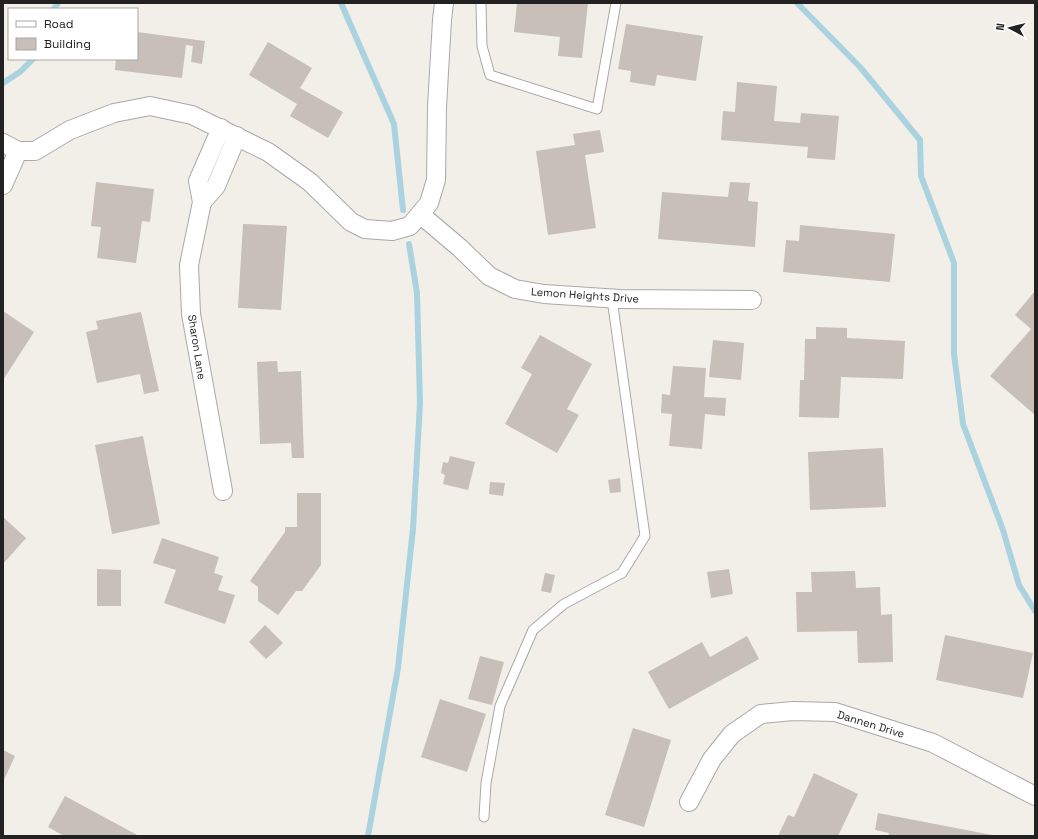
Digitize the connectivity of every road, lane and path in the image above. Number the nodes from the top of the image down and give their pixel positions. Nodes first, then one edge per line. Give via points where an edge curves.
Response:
1 (444, 3) edge
2 (481, 3) edge
3 (616, 3) edge
4 (221, 128) junction
5 (237, 136) junction
6 (11, 147) edge
7 (3, 185) edge
8 (202, 202) junction
9 (421, 215) junction
10 (612, 299) junction
11 (752, 300) dead end
12 (223, 491) dead end
13 (1035, 796) edge
14 (689, 802) dead end
15 (484, 817) dead end

1 - 9 street via 437,107 436,180 429,203
2 - 3 lane via 482,46 490,75 597,109
4 - 5 street
4 - 6 street via 192,115 150,106 114,114 70,130 36,151
4 - 8 street, Sharon Lane via 198,180
5 - 8 street, Sharon Lane via 216,186
5 - 9 street via 268,152 310,182 351,222 365,229 392,232 410,226
6 - 7 street
8 - 12 street, Sharon Lane via 189,265 191,314
9 - 10 street, Lemon Heights Drive via 489,276 515,289
10 - 11 street, Lemon Heights Drive
10 - 15 lane via 645,536 622,573 564,604 533,630 500,706 486,783
13 - 14 street, Dannen Drive via 933,743 835,712 793,711 761,714 732,734 712,759

